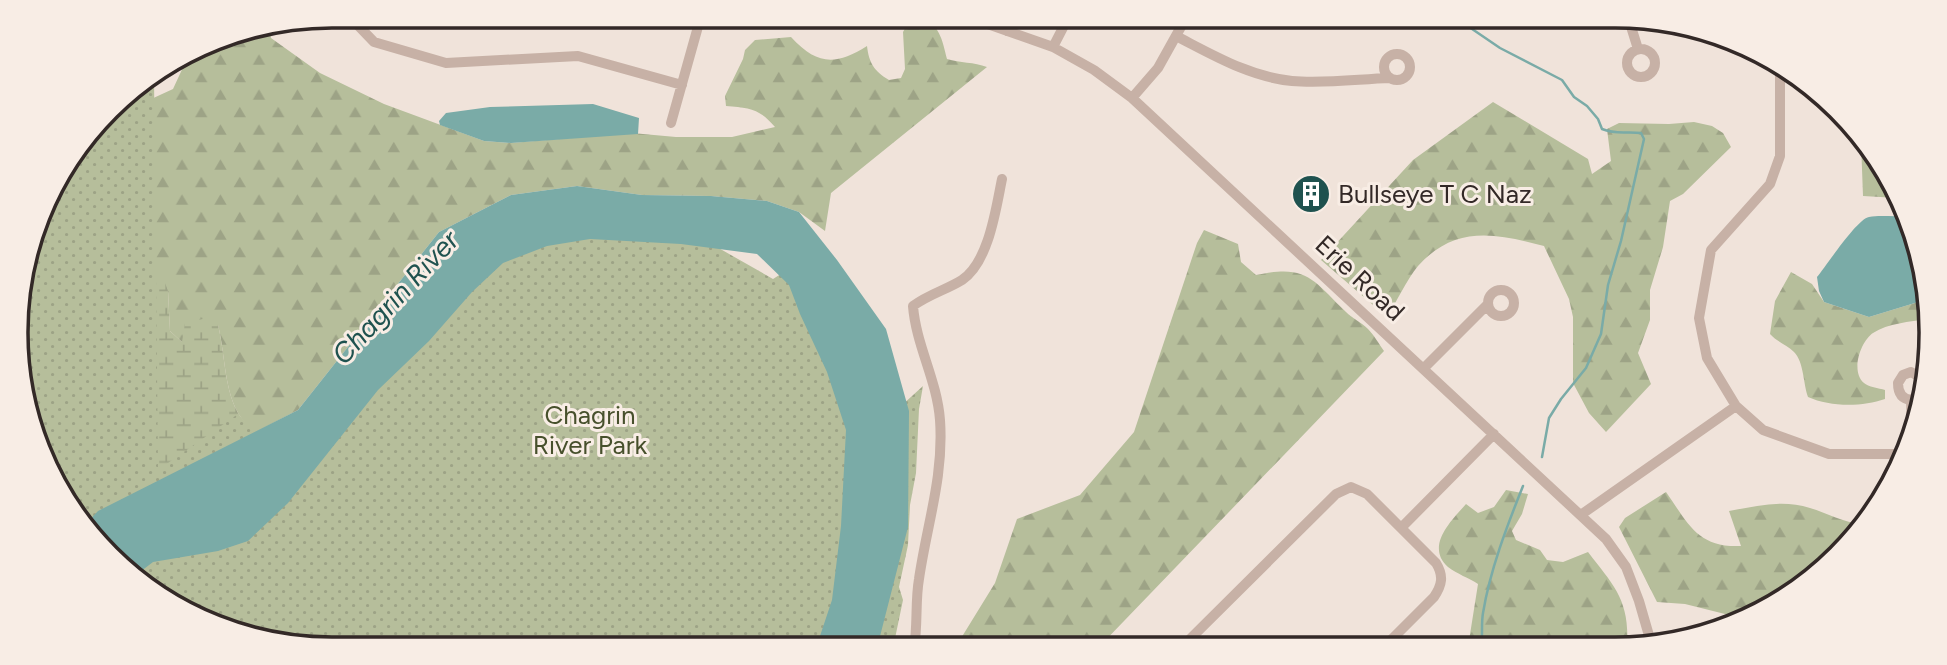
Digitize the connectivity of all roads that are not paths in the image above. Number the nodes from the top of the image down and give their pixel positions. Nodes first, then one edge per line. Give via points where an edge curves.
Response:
1 (361, 28) edge
2 (698, 28) edge
3 (999, 28) edge
4 (1009, 28) edge
5 (1063, 28) edge
6 (1180, 28) edge
7 (1632, 29) edge
8 (1007, 31) junction
9 (1176, 36) junction
10 (1053, 47) junction
11 (1638, 49) dead end
12 (1390, 78) dead end
13 (1783, 78) edge
14 (682, 85) junction
15 (1132, 98) junction
16 (671, 123) dead end
17 (1002, 179) dead end
18 (1487, 305) dead end
19 (1424, 368) junction
20 (1916, 375) edge
21 (1912, 397) edge
22 (1736, 405) junction
23 (1494, 434) junction
24 (1894, 454) edge
25 (1581, 514) junction
26 (1401, 528) junction
27 (1649, 635) edge
28 (916, 637) edge
29 (1193, 637) edge
30 (1394, 637) edge

1 - 14 street via 374,43 446,63 578,56
2 - 14 street
3 - 8 street, Erie Road
4 - 8 street
5 - 10 street
6 - 9 street
7 - 11 street
8 - 10 street, Erie Road
9 - 12 street via 1229,64 1278,79
9 - 15 street via 1158,68
10 - 15 street, Erie Road
13 - 22 street via 1780,156 1770,184 1711,250 1699,318 1707,358
14 - 16 street
15 - 19 street, Erie Road
17 - 28 street via 992,228 978,265 963,279 913,306 940,420 939,482 918,582
18 - 19 street
19 - 23 street, Erie Road
20 - 21 street via 1911,372 1899,379 1899,393
22 - 24 street via 1763,429 1829,454
22 - 25 street
23 - 25 street, Erie Road
23 - 26 street
25 - 27 street, Erie Road via 1626,567
26 - 29 street via 1367,494 1351,487 1343,489
26 - 30 street via 1436,563 1442,579 1434,597

